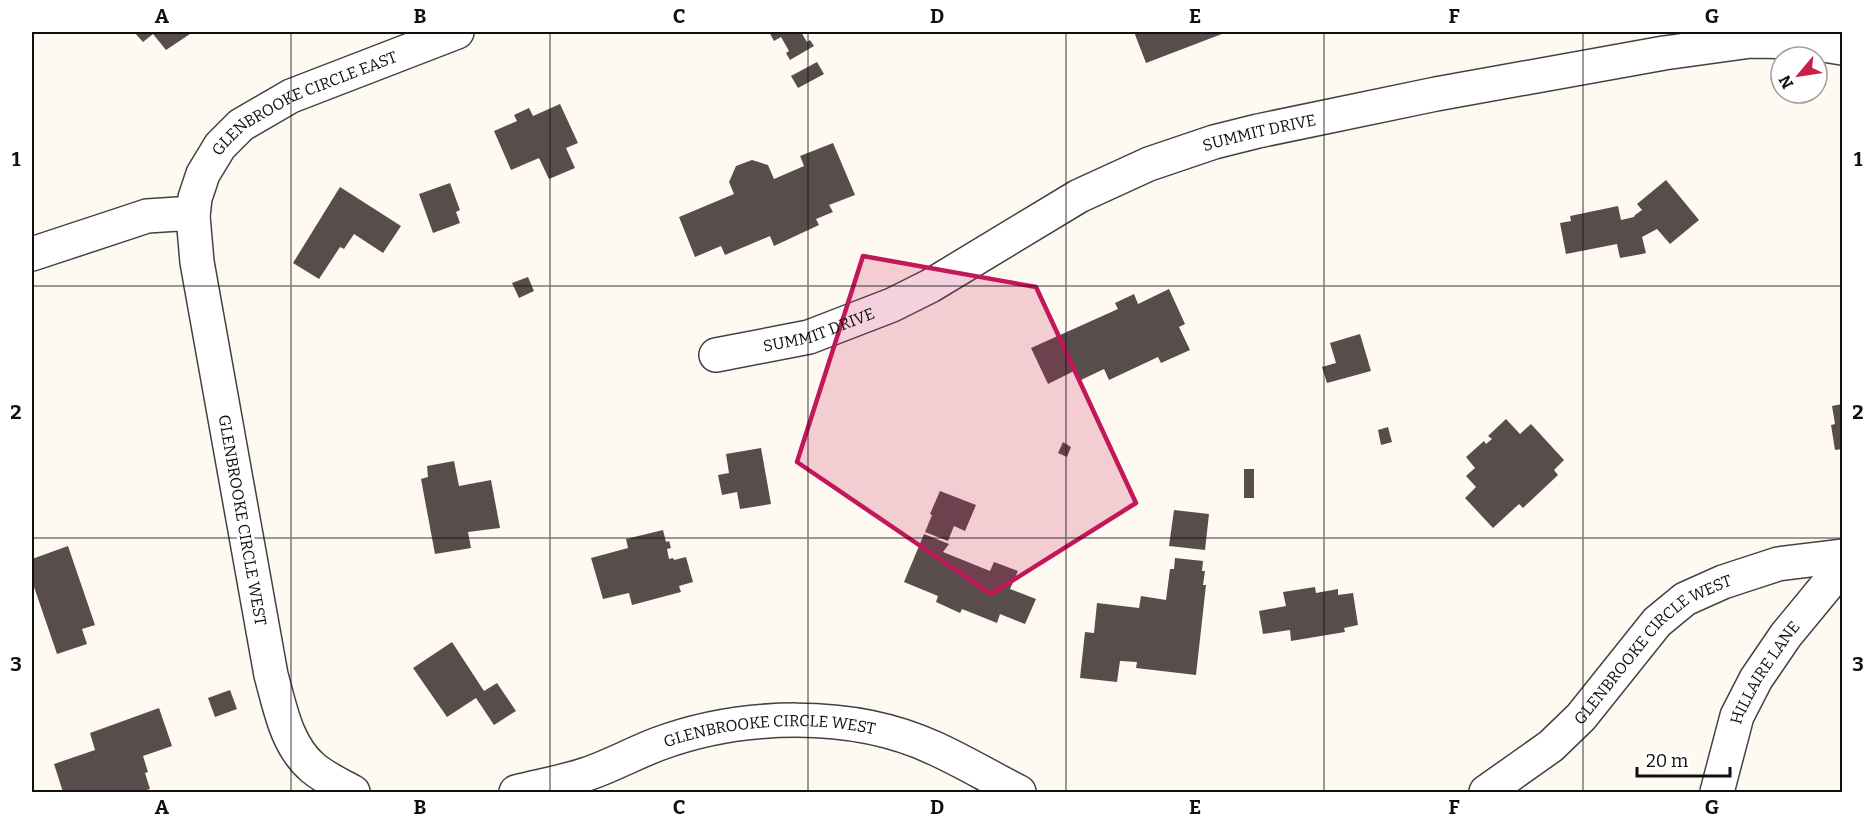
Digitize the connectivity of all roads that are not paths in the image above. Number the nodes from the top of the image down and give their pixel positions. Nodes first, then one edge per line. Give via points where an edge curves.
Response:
1 (457, 32) edge
2 (1842, 48) edge
3 (193, 216) junction
4 (32, 254) edge
5 (716, 355) dead end
6 (1842, 556) edge
7 (1842, 567) edge
8 (579, 783) edge
9 (353, 792) edge
10 (516, 792) edge
11 (1019, 792) edge
12 (1486, 792) edge
13 (1717, 792) edge

1 - 3 street, GLENBROOKE CIRCLE EAST via 291,96 241,125 220,146 203,174
2 - 5 street, SUMMIT DRIVE via 1805,42 1750,41 1664,53 1436,94 1214,142 1149,164 1079,196 892,305 809,337
3 - 4 street via 147,216
3 - 9 street, GLENBROOKE CIRCLE WEST via 197,262 260,616 284,723 291,740 311,766
6 - 12 street, GLENBROOKE CIRCLE WEST via 1778,564 1685,599 1657,622 1581,717 1551,746
7 - 13 street, HILLAIRE LANE via 1786,635 1756,679 1737,716
8 - 10 street, GLENBROOKE CIRCLE WEST
8 - 11 street, GLENBROOKE CIRCLE WEST via 659,744 708,730 749,722 826,721 887,731 933,747

